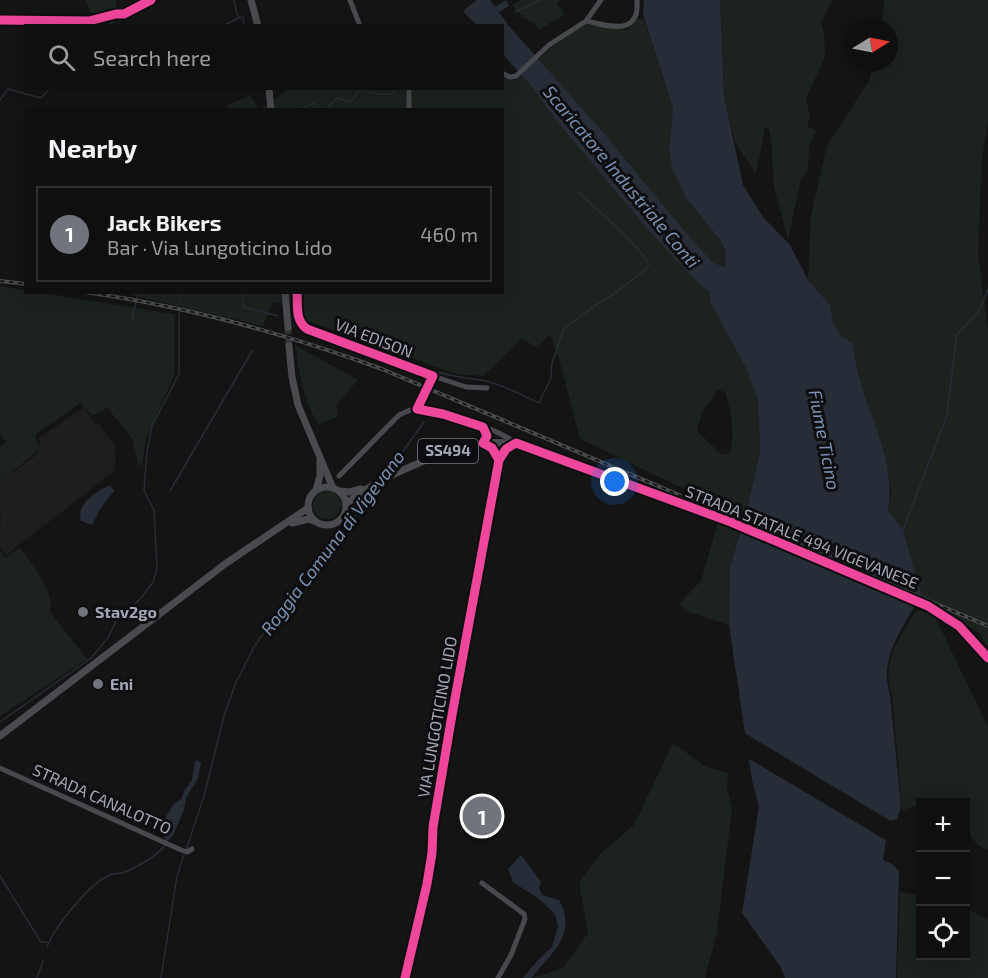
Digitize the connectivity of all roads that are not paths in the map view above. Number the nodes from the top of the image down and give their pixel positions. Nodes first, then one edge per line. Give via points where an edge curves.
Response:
1 (151, 0) edge
2 (252, 0) edge
3 (350, 0) edge
4 (601, 0) edge
5 (637, 0) edge
6 (0, 20) edge
7 (586, 21) junction
8 (258, 24) edge
9 (359, 24) edge
10 (504, 74) edge
11 (269, 90) edge
12 (409, 90) edge
13 (271, 108) edge
14 (409, 108) edge
15 (285, 294) edge
16 (297, 294) edge
17 (288, 327) tunnel mouth
18 (289, 346) tunnel mouth
19 (433, 376) junction
20 (486, 388) dead end
21 (417, 409) junction
22 (483, 427) junction
23 (491, 430) junction
24 (487, 443) junction
25 (516, 443) junction
26 (319, 452) junction
27 (499, 460) junction
28 (339, 476) dead end
29 (370, 487) junction
30 (336, 489) junction
31 (316, 490) junction
32 (346, 505) junction
33 (308, 508) junction
34 (314, 520) junction
35 (270, 533) junction
36 (988, 658) edge
37 (0, 736) edge
38 (0, 768) edge
39 (188, 850) dead end
40 (482, 883) dead end
41 (405, 978) edge
42 (498, 978) edge

1 - 6 street via 122,14 89,21
2 - 8 main road
3 - 9 street
4 - 7 street
5 - 7 street via 636,15 627,26
7 - 10 street via 549,45 516,76
11 - 13 main road
12 - 14 street
15 - 17 main road
16 - 19 street, VIA EDISON via 298,316 307,329
18 - 26 main road via 297,405
19 - 20 street, VIA EDISON via 466,387
19 - 21 street
21 - 22 street
21 - 28 street via 399,415
22 - 23 street
22 - 24 street
23 - 24 street via 493,440
23 - 25 street
24 - 25 main road, SS494
24 - 27 street
24 - 29 main road, SS494 via 445,452
25 - 27 street
25 - 36 main road, STRADA STATALE 494 VIGEVANESE / SS494 via 731,522 928,606 959,626
26 - 30 main road
26 - 31 main road
27 - 41 street, VIA LUNGOTICINO LIDO via 446,750 427,884
29 - 30 main road, SS494 via 350,492
29 - 32 main road, SS494
30 - 31 main road, SS494 via 324,486
30 - 32 main road
31 - 33 main road via 309,498
32 - 34 main road, SS494 via 335,523 324,525
33 - 34 main road
33 - 35 main road, SS494
34 - 35 main road, SS494 via 300,520
35 - 37 main road, SS494
38 - 39 street, STRADA CANALOTTO
40 - 42 street via 524,914 525,919

